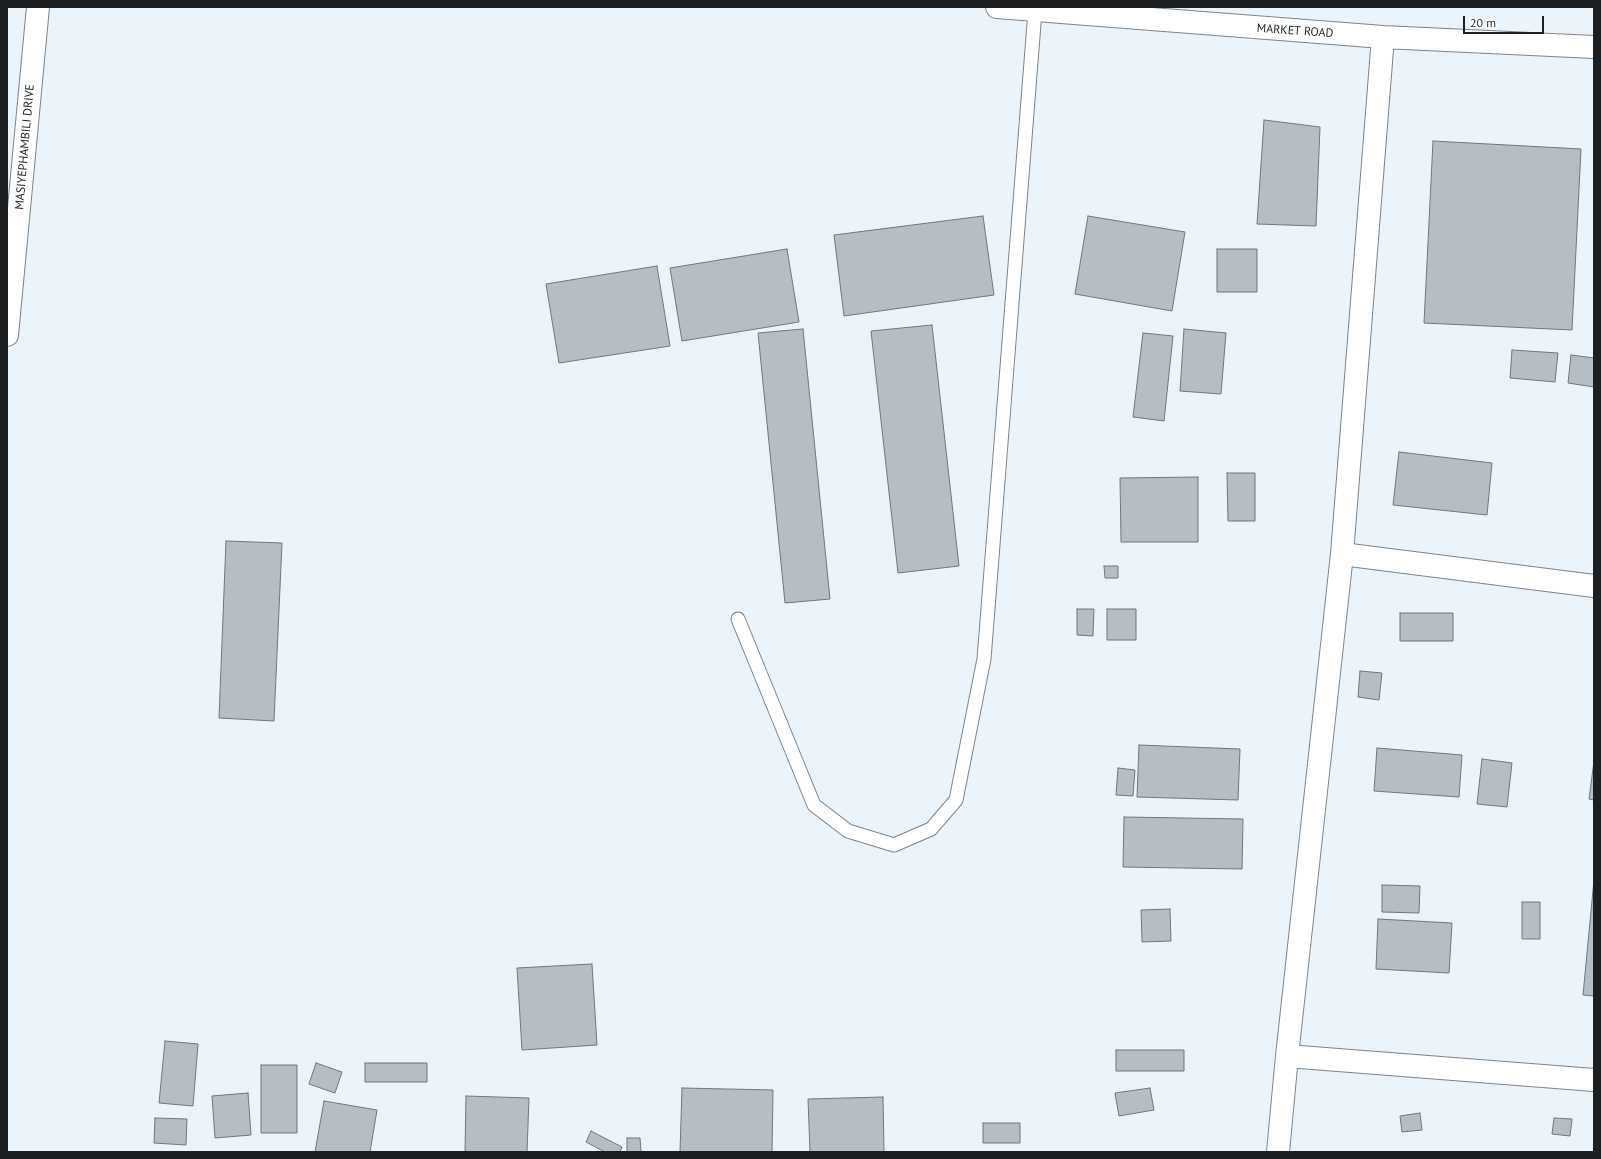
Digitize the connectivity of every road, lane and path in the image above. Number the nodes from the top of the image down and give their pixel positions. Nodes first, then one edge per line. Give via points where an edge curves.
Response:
1 (38, 7) edge
2 (997, 7) edge
3 (1035, 11) junction
4 (1383, 37) junction
5 (1594, 47) edge
6 (7, 335) edge
7 (1342, 554) junction
8 (1594, 586) edge
9 (738, 619) dead end
10 (1287, 1056) junction
11 (1594, 1080) edge
12 (1278, 1152) edge

1 - 6 street, MASIYEPHAMBILI DRIVE
2 - 3 street, MARKET ROAD
3 - 4 street, MARKET ROAD
3 - 9 lane via 984,658 956,800 931,829 894,845 848,831 814,805
4 - 5 street, MARKET ROAD
4 - 7 street
7 - 8 street
7 - 10 street
10 - 11 street
10 - 12 street

